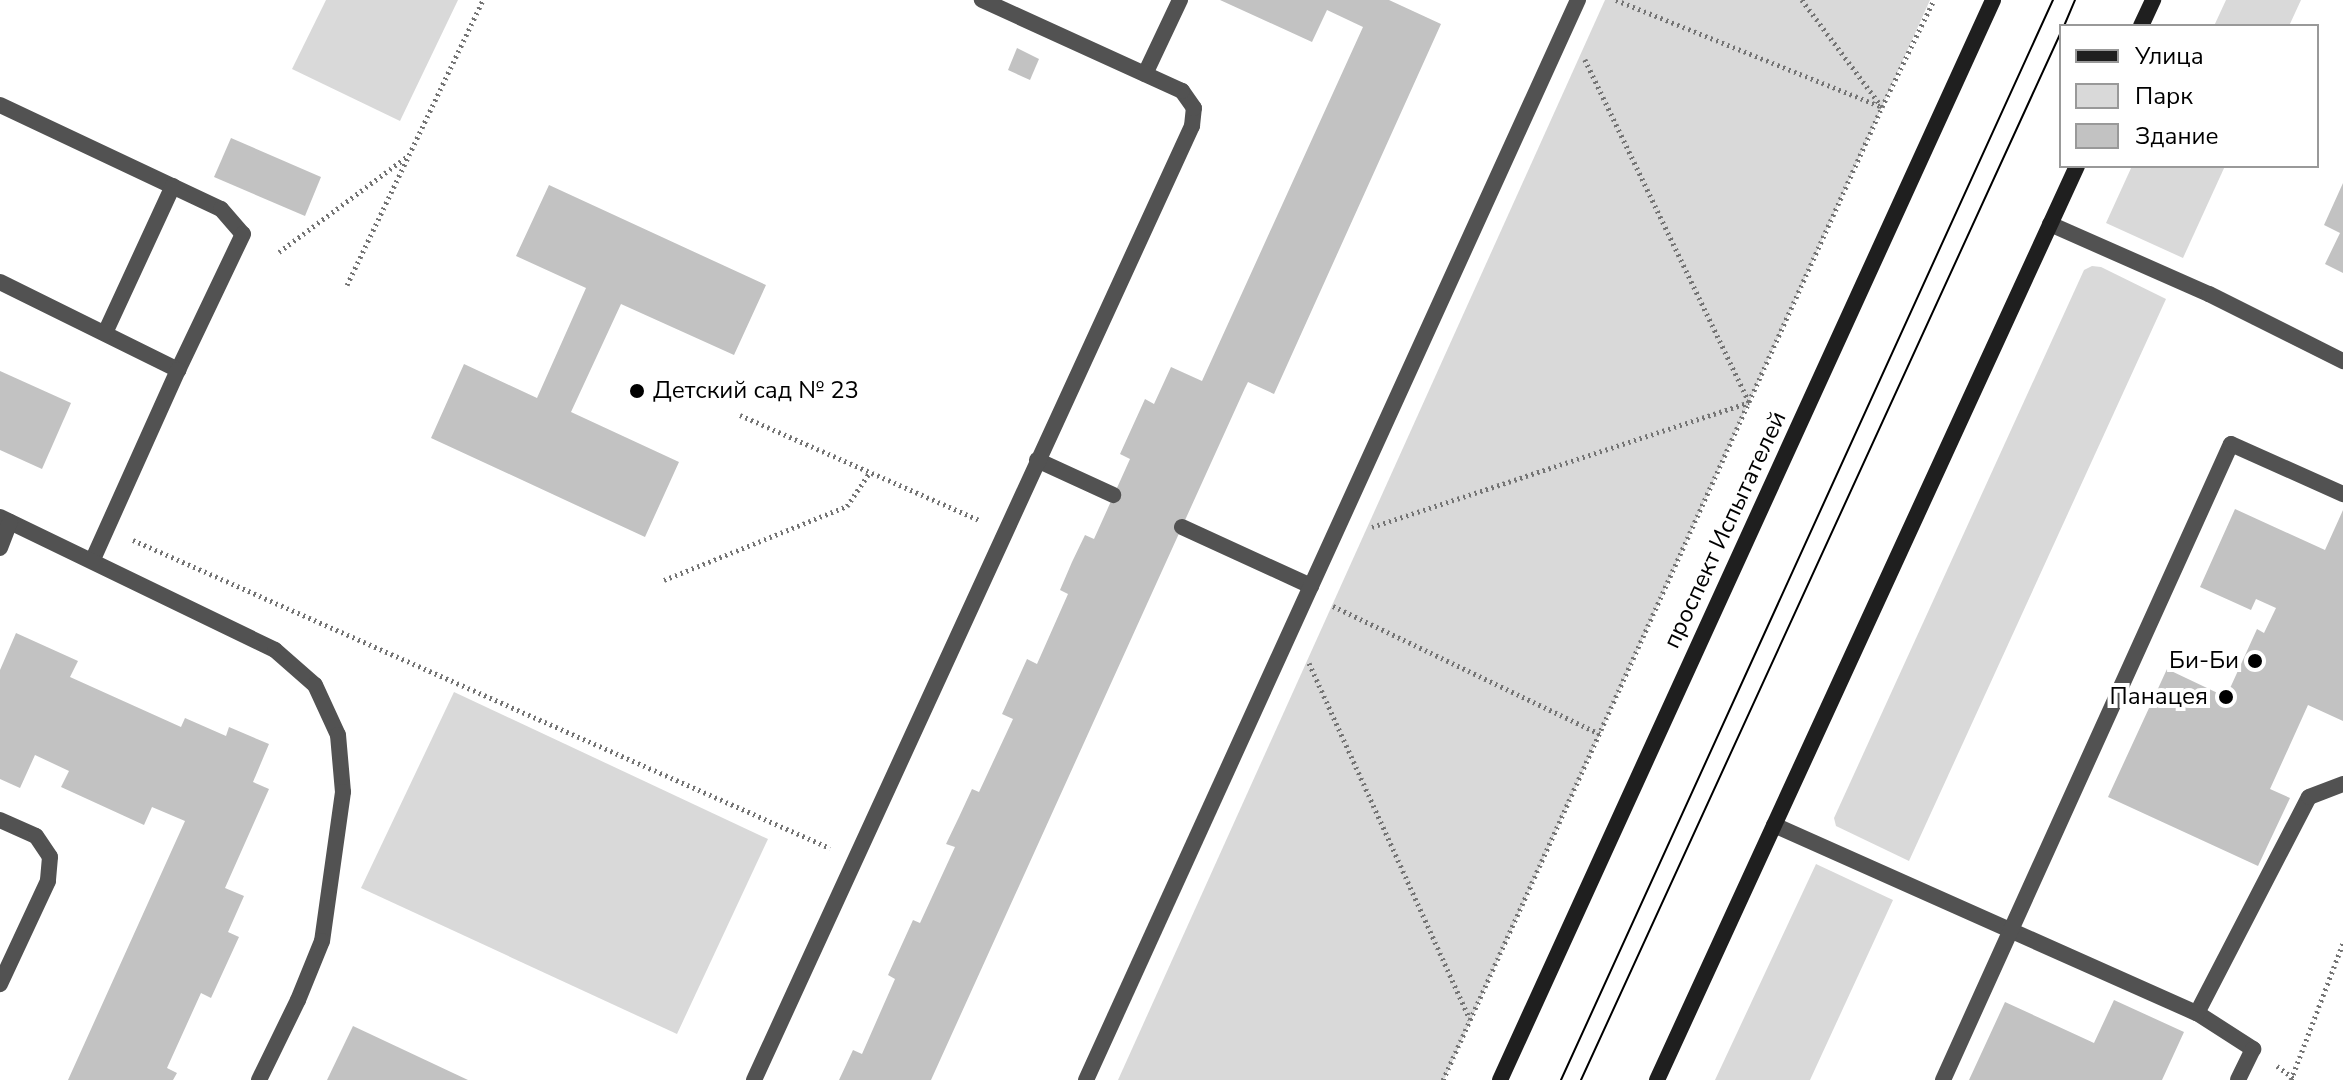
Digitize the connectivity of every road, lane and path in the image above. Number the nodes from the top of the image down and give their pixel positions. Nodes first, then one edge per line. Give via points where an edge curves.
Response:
1 (483, 0) edge
2 (982, 0) edge
3 (1180, 0) edge
4 (1578, 0) edge
5 (1616, 0) edge
6 (1802, 0) edge
7 (1934, 0) edge
8 (1993, 0) edge
9 (2153, 0) edge
10 (2142, 24) edge
11 (1581, 52) dead end
12 (1145, 74) junction
13 (0, 105) edge
14 (1882, 107) junction
15 (409, 155) junction
16 (2076, 168) edge
17 (173, 186) junction
18 (2050, 224) junction
19 (279, 252) dead end
20 (0, 282) edge
21 (347, 285) dead end
22 (105, 333) junction
23 (2343, 361) edge
24 (178, 370) junction
25 (1749, 402) junction
26 (740, 415) dead end
27 (1037, 460) junction
28 (870, 472) junction
29 (2343, 494) edge
30 (1113, 495) dead end
31 (5, 520) edge
32 (1182, 527) dead end
33 (106, 528) junction
34 (1367, 529) dead end
35 (1004, 532) junction
36 (0, 548) edge
37 (92, 561) junction
38 (664, 580) dead end
39 (1311, 586) junction
40 (1332, 605) dead end
41 (1308, 660) dead end
42 (1600, 734) junction
43 (2343, 784) edge
44 (0, 820) edge
45 (1774, 825) junction
46 (855, 859) junction
47 (2011, 932) junction
48 (2343, 943) edge
49 (0, 984) edge
50 (2197, 1013) junction
51 (1470, 1020) junction
52 (259, 1080) edge
53 (754, 1080) edge
54 (1086, 1080) edge
55 (1443, 1080) edge
56 (1500, 1080) edge
57 (1657, 1080) edge
58 (1943, 1080) edge
59 (2238, 1080) edge
60 (2291, 1080) edge

1 - 15 path
2 - 12 street
3 - 12 street
4 - 39 street
5 - 14 path
6 - 14 path
7 - 14 path
8 - 56 main road, проспект Испытателей
9 - 10 main road
11 - 25 path
12 - 27 street via 1182,91 1194,108 1192,126
13 - 17 street
14 - 25 path
15 - 19 path
15 - 21 path
16 - 18 main road
17 - 22 street
17 - 24 street via 221,209 243,234
18 - 23 street
18 - 45 main road
20 - 22 street
22 - 24 street
24 - 33 street
25 - 34 path
25 - 42 path
26 - 28 path
27 - 30 street
27 - 35 street
28 - 35 path
28 - 38 path via 847,506
29 - 47 street via 2231,444
31 - 36 street
31 - 37 street
32 - 39 street
33 - 37 street
33 - 46 path
35 - 46 street
37 - 52 street via 275,650 315,685 338,735 343,792 322,941
39 - 54 street
40 - 42 path
41 - 51 path
42 - 51 path
43 - 50 street via 2309,797
44 - 49 street via 36,836 50,857 48,881
45 - 47 street
45 - 57 main road
46 - 53 street
47 - 50 street
47 - 58 street
48 - 60 path
50 - 59 street via 2253,1049
51 - 55 path

